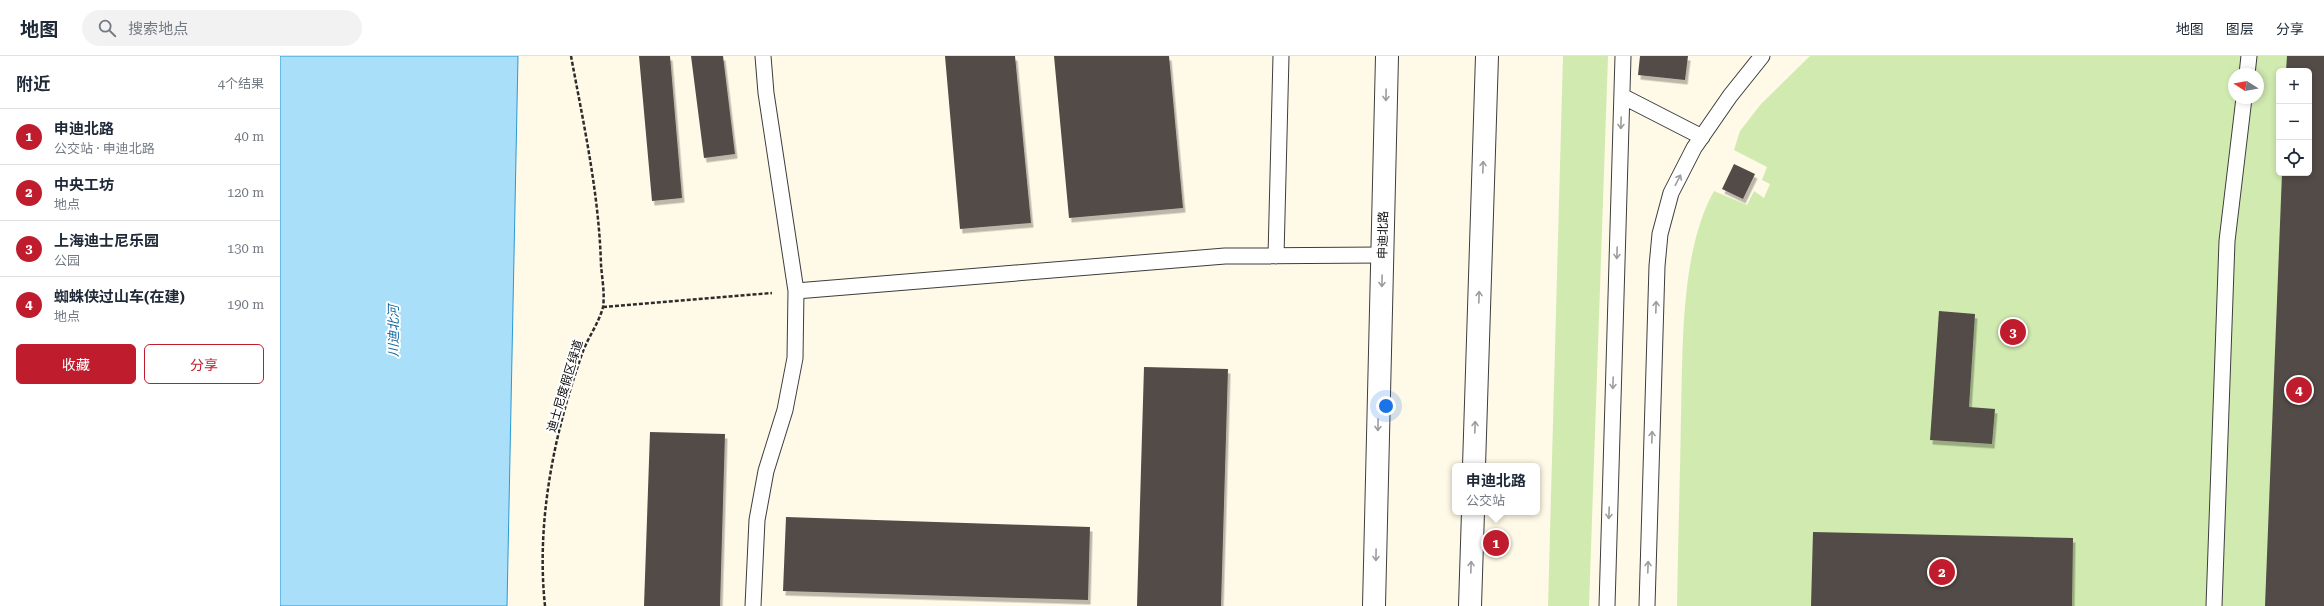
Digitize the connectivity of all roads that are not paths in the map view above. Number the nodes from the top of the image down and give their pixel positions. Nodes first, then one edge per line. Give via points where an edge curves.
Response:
1 (763, 56) edge
2 (1281, 56) edge
3 (1387, 56) edge
4 (1487, 56) edge
5 (1623, 56) edge
6 (1762, 56) edge
7 (2249, 56) edge
8 (2248, 68) edge
9 (1622, 96) junction
10 (2243, 104) edge
11 (1702, 137) junction
12 (1276, 256) junction
13 (1382, 256) junction
14 (796, 291) junction
15 (1474, 463) edge
16 (1473, 515) edge
17 (753, 606) edge
18 (1374, 606) edge
19 (1470, 606) edge
20 (1606, 606) edge
21 (1647, 606) edge
22 (2214, 606) edge

1 - 14 lane via 766,93
2 - 12 lane
3 -> 13 street, 申迪北路
15 -> 4 street
5 - 9 lane
6 - 11 lane
7 - 8 lane
9 - 11 lane
9 -> 20 lane
10 - 22 lane via 2227,241
21 -> 11 lane via 1660,234 1671,193
12 - 13 lane
12 - 14 lane via 1225,256
13 -> 18 street, 申迪北路
14 - 17 lane via 795,358 785,410 766,471 756,520
19 -> 16 street

